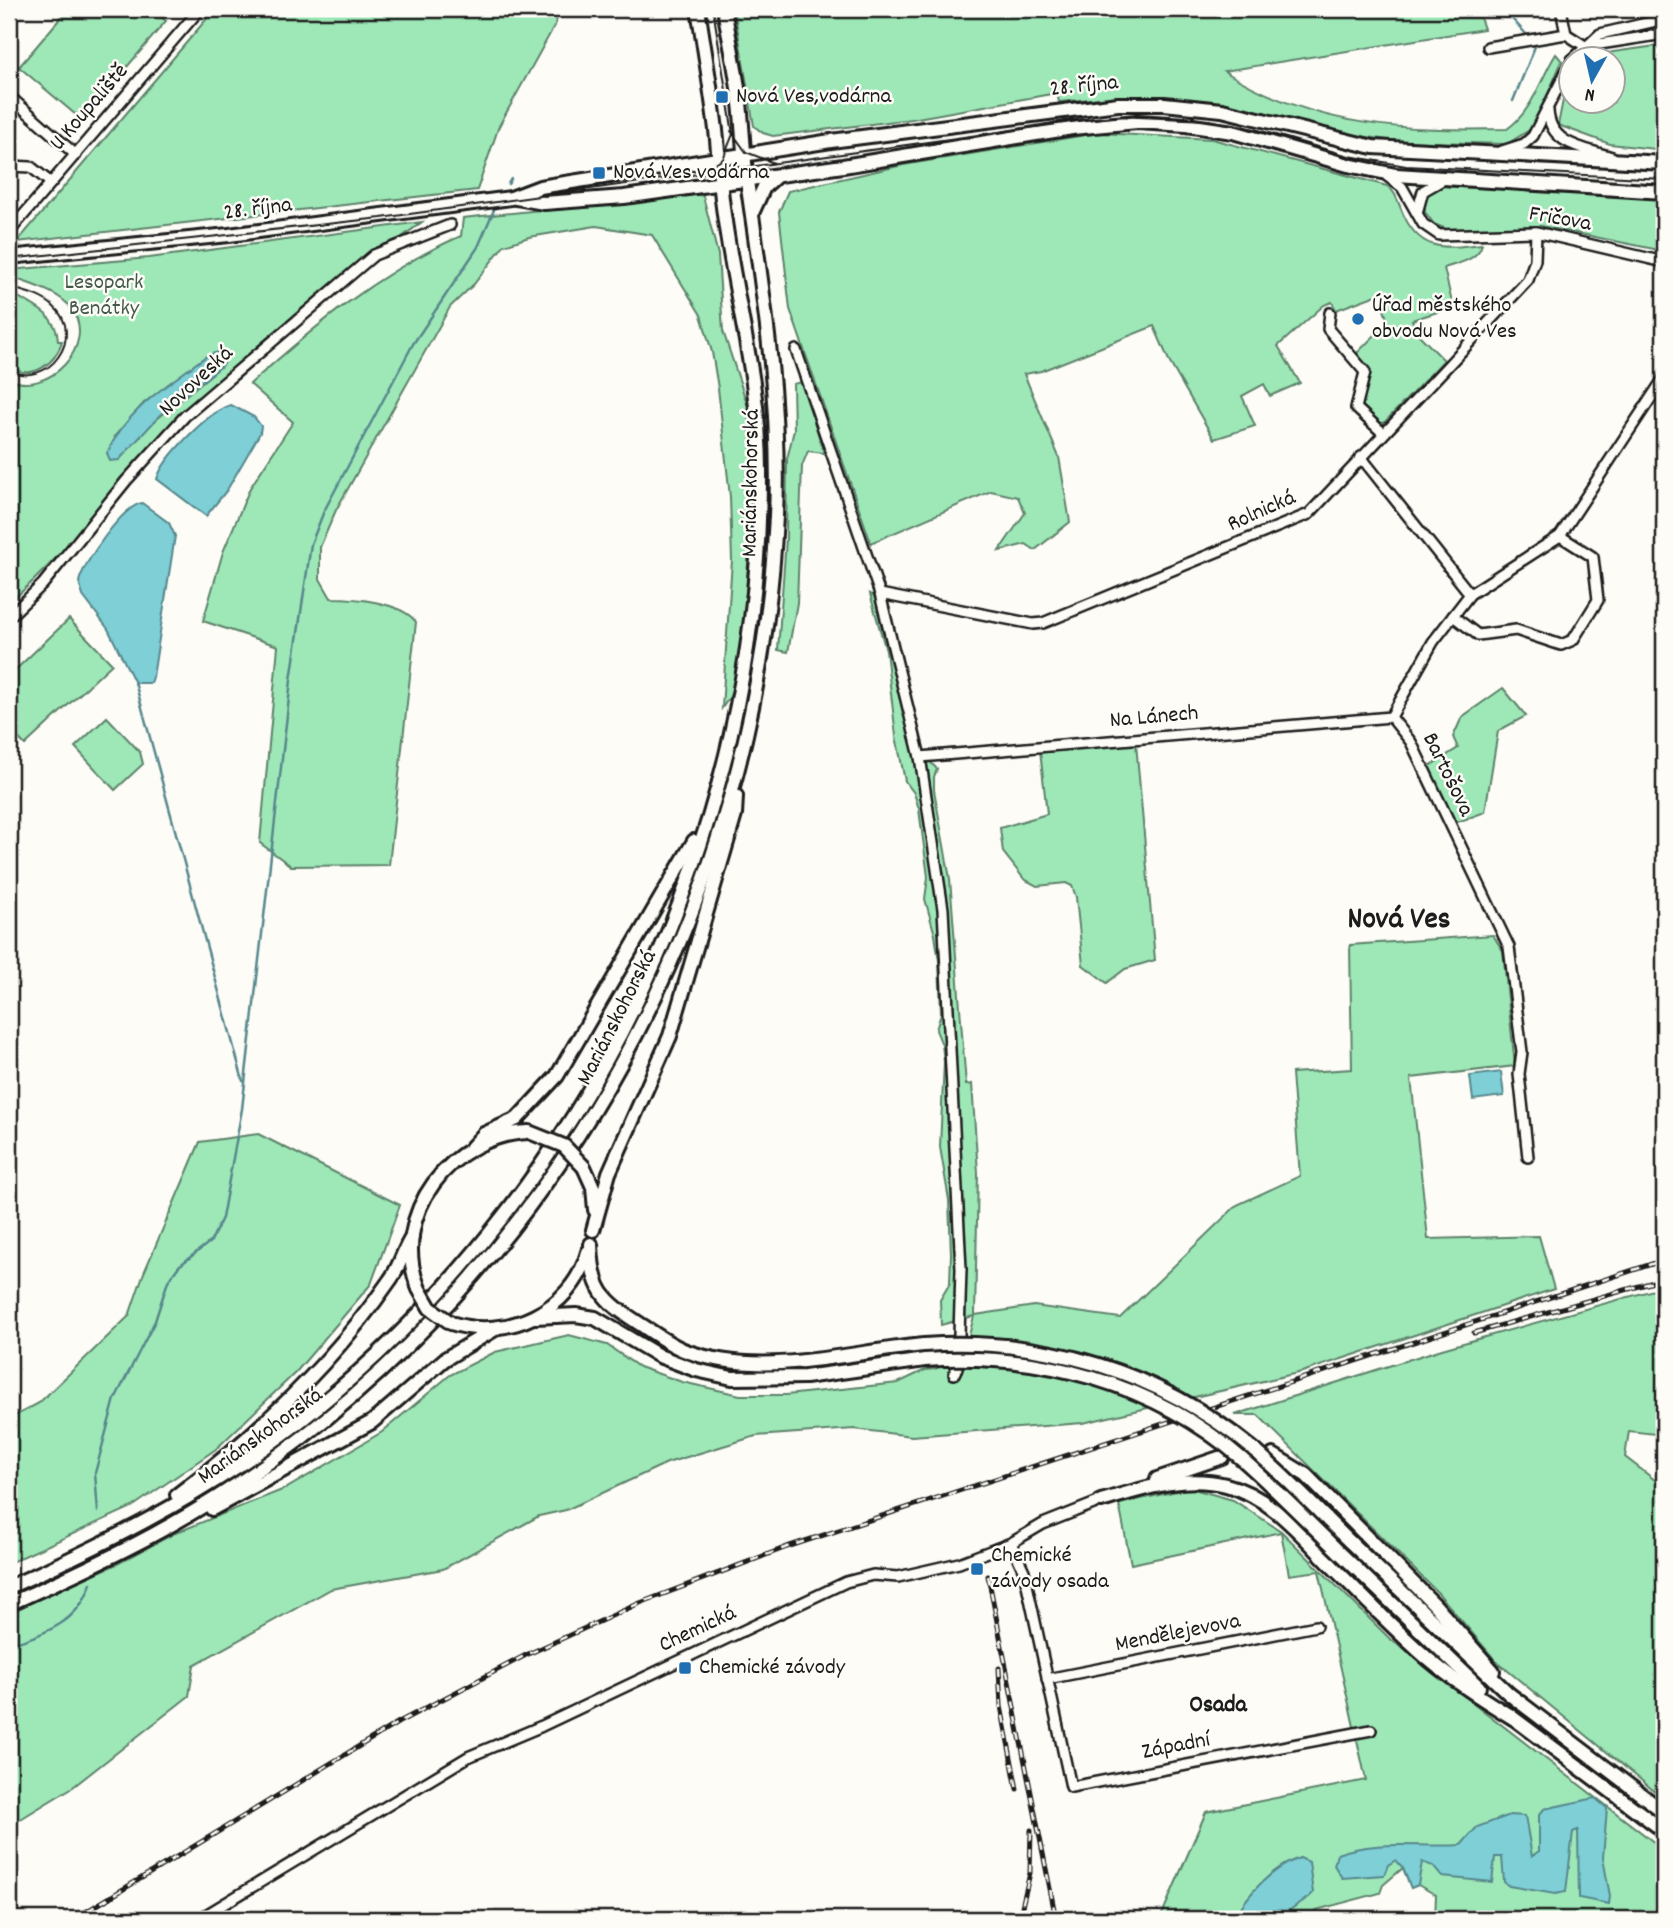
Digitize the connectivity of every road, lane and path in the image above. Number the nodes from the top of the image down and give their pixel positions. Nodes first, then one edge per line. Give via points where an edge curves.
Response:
1 (200, 9) edge
2 (698, 9) edge
3 (724, 9) edge
4 (1561, 9) edge
5 (1664, 19) edge
6 (1566, 34) junction
7 (1664, 34) edge
8 (1585, 46) junction
9 (1488, 47) dead end
10 (1558, 88) edge
11 (9, 96) edge
12 (1548, 108) junction
13 (1501, 152) junction
14 (76, 155) junction
15 (744, 155) junction
16 (1618, 158) junction
17 (718, 160) junction
18 (1664, 163) edge
19 (9, 166) edge
20 (1379, 173) junction
21 (778, 176) junction
22 (1444, 179) junction
23 (747, 180) junction
24 (51, 183) junction
25 (720, 183) junction
26 (1664, 192) edge
27 (512, 198) junction
28 (1417, 213) junction
29 (752, 217) junction
30 (12, 221) edge
31 (450, 225) dead end
32 (9, 232) edge
33 (1536, 232) junction
34 (9, 257) edge
35 (1664, 261) edge
36 (1331, 313) dead end
37 (796, 350) dead end
38 (1664, 378) edge
39 (1382, 433) junction
40 (1361, 457) junction
41 (1560, 536) junction
42 (880, 594) junction
43 (1470, 594) junction
44 (1453, 616) junction
45 (9, 617) edge
46 (1391, 716) junction
47 (920, 757) junction
48 (724, 771) junction
49 (738, 774) junction
50 (472, 1147) junction
51 (1528, 1157) dead end
52 (593, 1230) junction
53 (412, 1237) junction
54 (591, 1244) junction
55 (535, 1317) junction
56 (495, 1329) junction
57 (959, 1335) dead end
58 (1273, 1455) dead end
59 (1222, 1457) dead end
60 (1101, 1501) junction
61 (166, 1528) junction
62 (129, 1531) junction
63 (1011, 1543) junction
64 (9, 1587) edge
65 (9, 1604) edge
66 (1316, 1626) dead end
67 (1047, 1679) junction
68 (1509, 1694) junction
69 (1513, 1718) junction
70 (1371, 1730) dead end
71 (1664, 1812) edge
72 (1664, 1831) edge
73 (200, 1919) edge

1 - 14 street, U Koupaliště
2 - 17 main road, Mariánskohorská
3 - 15 main road, Mariánskohorská
4 - 6 street
5 - 8 street via 1600,34
6 - 8 street
6 - 9 street
7 - 8 street
10 - 12 street
11 - 14 street
12 - 13 street via 1531,138
12 - 16 street via 1549,125 1560,139
13 - 15 main road, 28. října via 1373,147 1232,112 1141,103
13 - 16 main road, 28. října
14 - 24 street, U Koupaliště
15 - 17 main road, 28. října
15 - 23 main road, Mariánskohorská
16 - 18 main road, 28. října
17 - 25 main road, Mariánskohorská
17 - 27 main road, 28. října via 540,187
19 - 24 street via 31,166
20 - 21 main road, 28. října via 1233,132 1137,122 1072,128
20 - 22 main road, 28. října
20 - 28 street, Fričova via 1402,187
21 - 23 main road, 28. října
21 - 29 main road via 764,187
22 - 26 main road, 28. října
22 - 28 street via 1423,191
23 - 25 main road, 28. října
23 - 29 main road, Mariánskohorská
24 - 30 street, U Koupaliště
25 - 27 main road, 28. října via 558,202
25 - 48 main road, Mariánskohorská via 750,362 760,468 752,618
27 - 34 main road, 28. října
28 - 33 street, Fričova via 1426,227 1443,236
29 - 49 main road, Mariánskohorská via 775,398 776,512 763,652
30 - 32 street, U Koupaliště
31 - 45 street, Novoveská via 374,255 185,416 43,584
33 - 35 street, Fričova
33 - 39 street, Rolnická via 1535,260 1528,281
36 - 39 street via 1328,329 1365,372 1356,408
37 - 42 street
38 - 41 street, Bartošova
39 - 40 street, Rolnická
40 - 42 street, Rolnická via 1309,514 1043,623
40 - 43 street
41 - 43 street, Bartošova
41 - 44 street via 1593,557 1597,574 1598,600 1573,640 1561,645 1516,630 1478,635
42 - 47 street
43 - 44 street, Bartošova
44 - 46 street, Bartošova
46 - 47 street, Na Lánech
46 - 51 street, Bartošova via 1411,742 1509,947
47 - 57 street via 943,909 961,1269
48 - 50 main road via 714,784 687,856 557,1076 516,1119 484,1133
48 - 62 main road, Mariánskohorská via 680,907 632,1014 571,1122 516,1199 419,1313 321,1405 233,1470
49 - 52 main road via 735,815 683,999 610,1173
49 - 61 main road, Mariánskohorská via 693,913 646,1020 583,1130 529,1208 428,1324 326,1419 240,1483
50 - 52 main road, bridge via 505,1134 529,1132 564,1146 584,1167 595,1199
50 - 53 main road via 436,1179 416,1215
52 - 54 main road
53 - 56 main road, bridge via 411,1266 419,1289 438,1317 474,1329
53 - 62 main road via 393,1277 307,1382 264,1425
54 - 55 main road via 577,1278
54 - 68 main road, bridge via 595,1283 608,1302 670,1343 704,1356 766,1364 924,1345 994,1344 1093,1362 1151,1384 1196,1408 1253,1450
55 - 56 main road
55 - 69 main road, bridge via 595,1318 659,1356 732,1378 805,1377 925,1360 990,1358 1088,1376 1152,1400 1241,1458
56 - 61 main road via 446,1359 372,1422 209,1510
58 - 68 main road via 1306,1475 1380,1548
59 - 60 main road
60 - 63 street, Chemická via 1043,1524
60 - 69 main road via 1187,1480 1244,1491 1290,1524 1422,1653
61 - 65 main road, Mariánskohorská
62 - 64 main road, Mariánskohorská
63 - 67 street via 1024,1571
63 - 73 street, Chemická via 959,1563 898,1577 873,1575 834,1587 468,1757
66 - 67 street, Mendělejevova
67 - 70 street, Západní via 1071,1787
68 - 71 main road
69 - 72 main road

